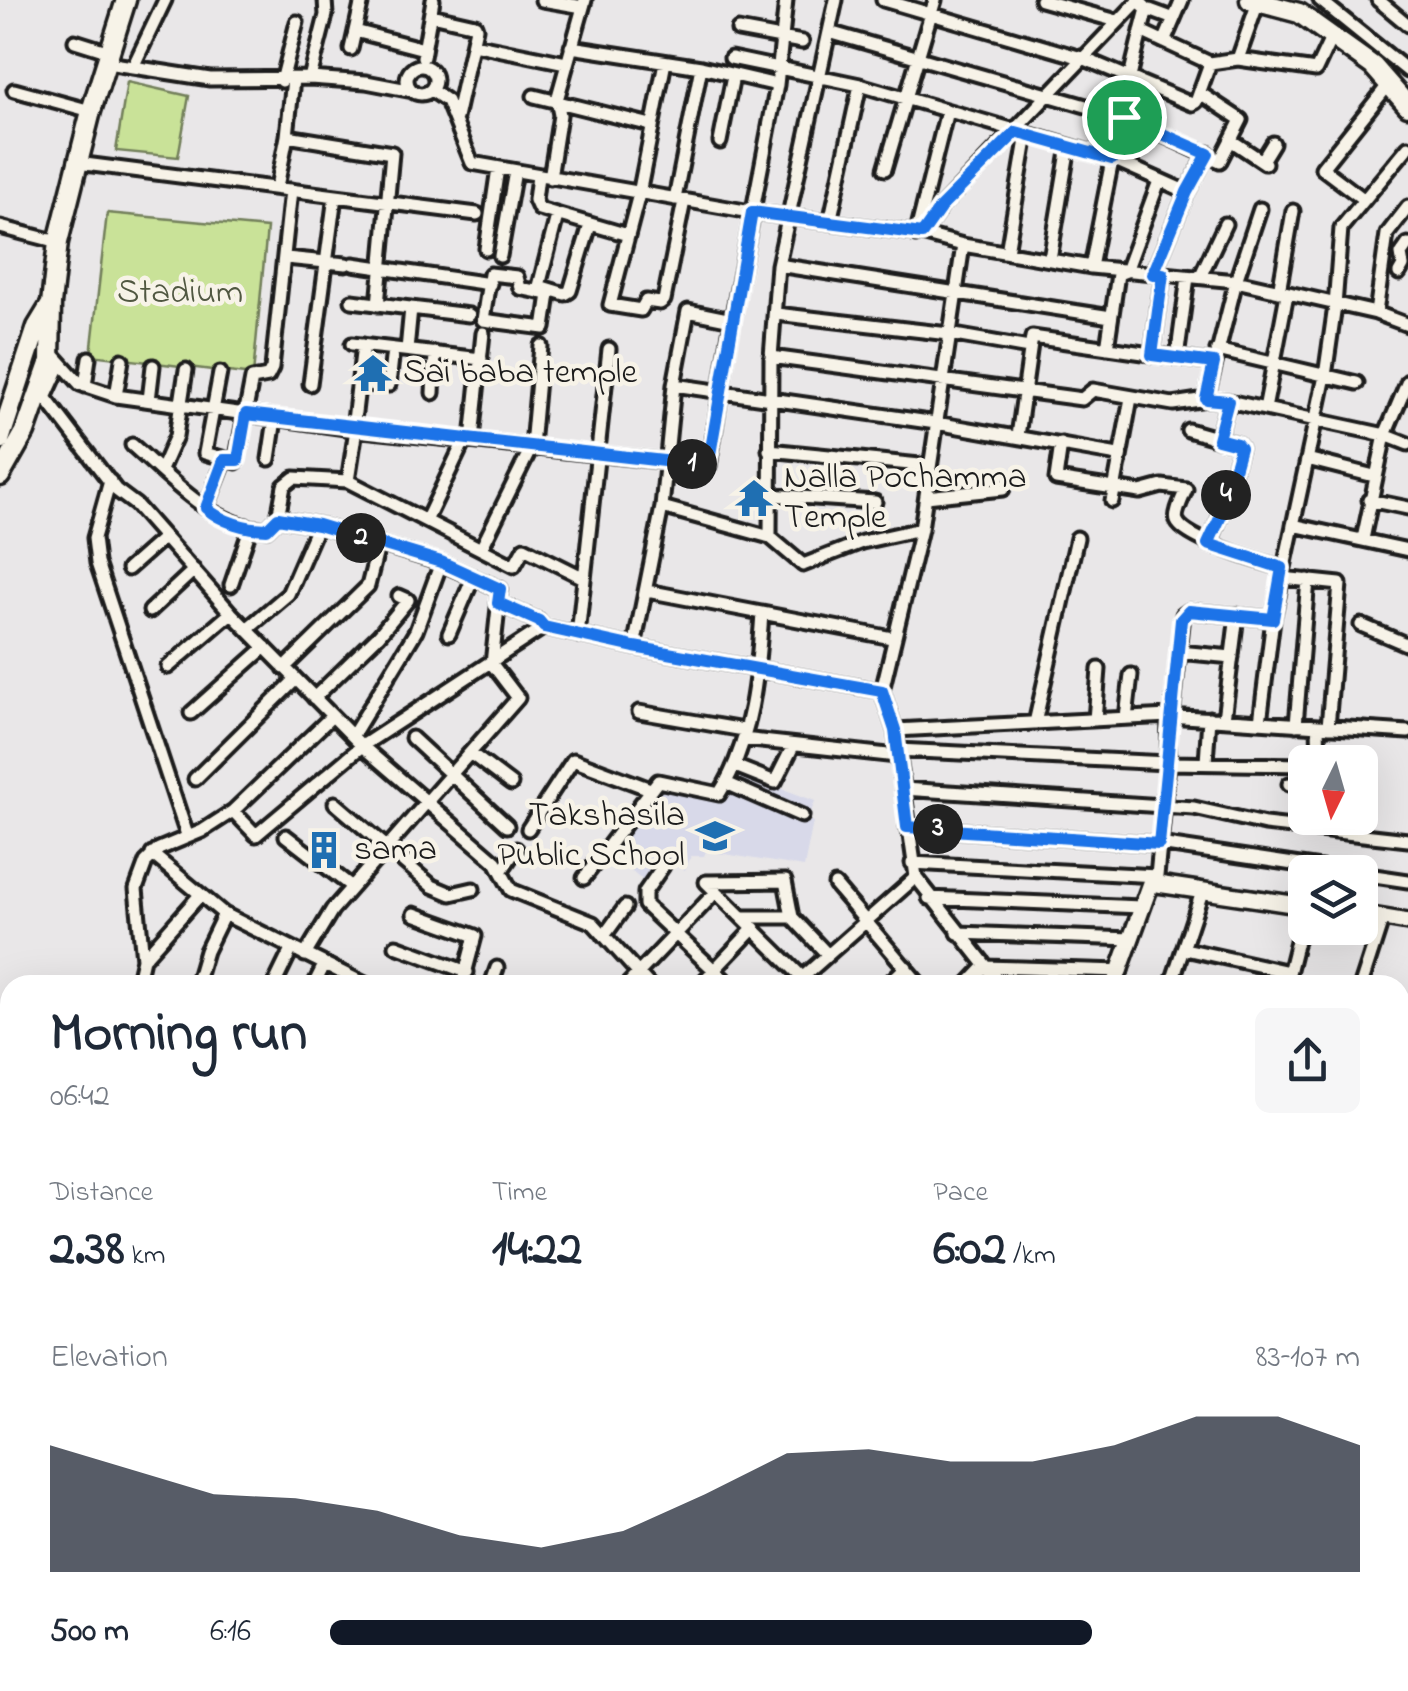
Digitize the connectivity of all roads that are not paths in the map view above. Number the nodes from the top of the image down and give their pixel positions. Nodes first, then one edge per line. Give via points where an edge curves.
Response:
1 (126, 0) edge
2 (165, 0) edge
3 (325, 0) edge
4 (362, 0) edge
5 (433, 0) edge
6 (542, 0) edge
7 (786, 0) edge
8 (836, 0) edge
9 (883, 0) edge
10 (935, 0) edge
11 (1041, 0) edge
12 (1182, 0) edge
13 (1320, 0) edge
14 (1378, 0) edge
15 (1265, 2) edge
16 (1142, 3) edge
17 (584, 4) edge
18 (931, 14) junction
19 (431, 15) junction
20 (1174, 19) junction
21 (1117, 21) junction
22 (297, 22) dead end
23 (1408, 25) edge
24 (738, 30) dead end
25 (355, 31) junction
26 (1141, 31) junction
27 (828, 32) junction
28 (1332, 36) junction
29 (781, 38) junction
30 (75, 41) dead end
31 (802, 42) dead end
32 (1164, 42) junction
33 (473, 44) junction
34 (571, 47) junction
35 (352, 49) dead end
36 (424, 49) junction
37 (1408, 51) edge
38 (109, 58) junction
39 (731, 58) dead end
40 (1238, 59) junction
41 (919, 60) junction
42 (1084, 60) junction
43 (665, 62) junction
44 (1396, 62) junction
45 (566, 63) junction
46 (1210, 63) junction
47 (133, 66) junction
48 (422, 66) junction
49 (701, 67) junction
50 (777, 69) junction
51 (1408, 71) edge
52 (733, 76) junction
53 (819, 76) junction
54 (1129, 76) junction
55 (310, 78) junction
56 (288, 80) junction
57 (1389, 84) junction
58 (776, 85) junction
59 (860, 85) junction
60 (14, 90) dead end
61 (431, 90) junction
62 (412, 91) junction
63 (1200, 93) junction
64 (534, 96) dead end
65 (1047, 96) junction
66 (907, 99) junction
67 (557, 100) junction
68 (1408, 106) edge
69 (91, 111) junction
70 (946, 111) junction
71 (1124, 117) junction
72 (456, 118) junction
73 (651, 125) junction
74 (1021, 133) junction
75 (287, 136) junction
76 (1232, 141) junction
77 (720, 142) dead end
78 (1273, 143) dead end
79 (1069, 146) junction
80 (1408, 147) edge
81 (1208, 154) junction
82 (1112, 159) junction
83 (77, 163) junction
84 (498, 168) junction
85 (885, 169) dead end
86 (514, 171) junction
87 (544, 177) junction
88 (1159, 181) junction
89 (276, 188) junction
90 (291, 190) junction
91 (1187, 192) junction
92 (639, 194) junction
93 (335, 196) junction
94 (1363, 199) junction
95 (680, 200) junction
96 (389, 204) junction
97 (1408, 207) edge
98 (1260, 209) dead end
99 (1293, 211) dead end
100 (752, 212) junction
101 (477, 214) dead end
102 (557, 216) junction
103 (788, 217) junction
104 (830, 222) junction
105 (1226, 224) dead end
106 (590, 225) junction
107 (0, 227) edge
108 (628, 235) junction
109 (919, 235) junction
110 (58, 242) junction
111 (1408, 244) edge
112 (963, 245) junction
113 (486, 249) dead end
114 (1008, 252) junction
115 (500, 256) dead end
116 (286, 258) junction
117 (1050, 259) junction
118 (328, 261) junction
119 (1382, 264) junction
120 (778, 265) junction
121 (1090, 266) junction
122 (382, 267) junction
123 (1126, 271) junction
124 (1158, 274) junction
125 (1404, 275) edge
126 (1194, 277) junction
127 (1236, 281) junction
128 (488, 284) junction
129 (955, 293) junction
130 (1283, 293) junction
131 (352, 302) dead end
132 (51, 304) junction
133 (378, 304) junction
134 (1336, 306) junction
135 (410, 308) junction
136 (1376, 313) junction
137 (776, 314) junction
138 (469, 315) dead end
139 (1111, 316) junction
140 (732, 320) junction
141 (1408, 325) edge
142 (482, 334) dead end
143 (949, 334) junction
144 (540, 346) dead end
145 (1029, 348) junction
146 (1107, 348) junction
147 (393, 349) junction
148 (407, 350) junction
149 (609, 350) dead end
150 (435, 353) junction
151 (1152, 355) junction
152 (771, 356) junction
153 (1215, 357) junction
154 (56, 358) junction
155 (89, 358) dead end
156 (1177, 358) junction
157 (481, 359) junction
158 (122, 360) dead end
159 (1273, 365) junction
160 (152, 366) dead end
161 (186, 370) dead end
162 (220, 374) dead end
163 (1325, 376) junction
164 (943, 380) junction
165 (1408, 381) edge
166 (1357, 383) dead end
167 (310, 384) dead end
168 (358, 384) junction
169 (674, 385) junction
170 (85, 386) junction
171 (720, 390) junction
172 (1025, 392) junction
173 (433, 393) dead end
174 (43, 395) junction
175 (116, 396) junction
176 (770, 398) junction
177 (1132, 398) junction
178 (1206, 399) junction
179 (149, 400) junction
180 (1228, 401) junction
181 (180, 405) junction
182 (213, 409) junction
183 (1264, 409) junction
184 (246, 414) junction
185 (275, 418) junction
186 (9, 419) junction
187 (1315, 420) junction
188 (936, 423) junction
189 (28, 426) junction
190 (354, 429) junction
191 (1188, 430) dead end
192 (1385, 435) junction
193 (1018, 436) junction
194 (468, 439) junction
195 (1218, 439) junction
196 (0, 440) edge
197 (1061, 444) junction
198 (1408, 444) edge
199 (132, 445) dead end
200 (532, 446) junction
201 (769, 450) junction
202 (596, 455) junction
203 (1118, 455) junction
204 (269, 459) dead end
205 (1307, 459) junction
206 (224, 460) junction
207 (668, 462) junction
208 (930, 466) junction
209 (161, 470) junction
210 (0, 476) edge
211 (1374, 476) junction
212 (348, 481) junction
213 (113, 485) junction
214 (1003, 488) dead end
215 (769, 495) junction
216 (1112, 495) junction
217 (926, 497) junction
218 (1368, 500) junction
219 (875, 502) dead end
220 (662, 507) junction
221 (206, 508) junction
222 (1408, 508) edge
223 (278, 518) junction
224 (426, 521) junction
225 (318, 525) junction
226 (1293, 526) junction
227 (250, 529) junction
228 (921, 530) junction
229 (770, 537) junction
230 (163, 538) junction
231 (1076, 538) dead end
232 (1363, 539) junction
233 (378, 544) junction
234 (1208, 544) junction
235 (481, 549) junction
236 (1408, 550) edge
237 (441, 562) junction
238 (128, 568) dead end
239 (194, 570) junction
240 (1282, 573) junction
241 (473, 578) junction
242 (584, 578) junction
243 (1308, 580) junction
244 (231, 586) dead end
245 (647, 590) junction
246 (399, 596) dead end
247 (498, 603) junction
248 (150, 611) dead end
249 (231, 613) junction
250 (762, 613) junction
251 (1237, 616) junction
252 (1273, 619) junction
253 (1361, 625) dead end
254 (544, 627) junction
255 (248, 628) junction
256 (449, 634) dead end
257 (578, 635) junction
258 (892, 638) junction
259 (1408, 645) edge
260 (265, 646) junction
261 (634, 647) junction
262 (1179, 652) junction
263 (1232, 656) junction
264 (492, 664) junction
265 (168, 667) dead end
266 (284, 668) junction
267 (758, 668) junction
268 (1100, 669) dead end
269 (1130, 674) dead end
270 (296, 680) junction
271 (882, 691) junction
272 (314, 698) junction
273 (639, 712) dead end
274 (191, 713) dead end
275 (332, 716) junction
276 (1171, 716) junction
277 (1126, 718) junction
278 (1209, 718) junction
279 (1224, 719) junction
280 (1095, 720) junction
281 (1260, 722) junction
282 (1035, 723) junction
283 (1296, 725) junction
284 (1323, 727) junction
285 (895, 730) junction
286 (1408, 732) edge
287 (744, 734) junction
288 (412, 738) dead end
289 (358, 741) junction
290 (1321, 745) edge
291 (793, 746) junction
292 (470, 752) junction
293 (897, 753) junction
294 (1206, 762) junction
295 (1168, 763) junction
296 (1288, 764) edge
297 (735, 766) junction
298 (451, 774) junction
299 (194, 779) dead end
300 (511, 784) dead end
301 (726, 784) junction
302 (650, 789) junction
303 (903, 789) junction
304 (425, 802) junction
305 (335, 804) dead end
306 (1163, 806) junction
307 (233, 811) junction
308 (802, 816) dead end
309 (1288, 824) edge
310 (507, 826) dead end
311 (907, 827) junction
312 (528, 829) dead end
313 (1378, 834) edge
314 (187, 835) junction
315 (286, 836) dead end
316 (1408, 840) edge
317 (1159, 844) junction
318 (516, 849) dead end
319 (388, 850) junction
320 (152, 854) junction
321 (912, 863) junction
322 (1288, 865) edge
323 (663, 866) dead end
324 (502, 870) junction
325 (1378, 876) edge
326 (916, 877) junction
327 (584, 878) dead end
328 (1154, 880) junction
329 (1408, 880) edge
330 (835, 885) dead end
331 (472, 888) dead end
332 (349, 891) junction
333 (1202, 892) junction
334 (200, 895) junction
335 (710, 898) dead end
336 (928, 898) junction
337 (1288, 905) edge
338 (1141, 907) junction
339 (625, 908) dead end
340 (224, 914) junction
341 (414, 914) dead end
342 (1378, 916) edge
343 (744, 917) junction
344 (792, 917) junction
345 (1383, 917) junction
346 (865, 920) junction
347 (1408, 922) edge
348 (754, 928) junction
349 (958, 933) junction
350 (676, 934) junction
351 (604, 936) junction
352 (1132, 939) junction
353 (1296, 945) edge
354 (396, 946) dead end
355 (292, 948) junction
356 (1185, 949) junction
357 (827, 954) junction
358 (306, 955) junction
359 (142, 959) junction
360 (324, 965) junction
361 (906, 967) junction
362 (984, 967) junction
363 (497, 968) dead end
364 (715, 970) junction
365 (637, 974) joint
366 (140, 975) edge
367 (199, 975) edge
368 (279, 975) edge
369 (319, 975) edge
370 (346, 975) edge
371 (458, 975) edge
372 (465, 975) edge
373 (495, 975) edge
374 (710, 975) edge
375 (720, 975) edge
376 (796, 975) edge
377 (808, 975) edge
378 (898, 975) edge
379 (912, 975) edge
380 (976, 975) edge
381 (991, 975) edge
382 (1081, 975) edge
383 (1118, 975) edge
384 (1175, 975) edge
385 (1277, 975) edge
386 (1289, 975) edge
387 (1364, 975) edge

1 - 38 main road
2 - 47 street
3 - 55 street
4 - 25 street
5 - 19 street
6 - 17 street
7 - 29 street
8 - 27 street
9 - 18 street
10 - 18 street
11 - 21 street
12 - 20 street
13 - 44 street
14 - 23 street
15 - 28 main road via 1299,13
15 - 40 street
16 - 20 street
16 - 21 street
16 - 26 street
17 - 34 street
18 - 41 street
18 - 42 street
19 - 33 street via 474,25
19 - 36 street
20 - 32 street
21 - 42 street
22 - 56 street
24 - 29 street
25 - 35 street
25 - 36 street
26 - 32 street
26 - 54 street
27 - 41 street
27 - 53 street
28 - 40 street via 1316,70
28 - 57 main road
29 - 31 street
29 - 50 street
30 - 38 street
32 - 46 street
33 - 45 street
33 - 72 street
34 - 43 street
34 - 45 street
36 - 48 street
37 - 44 street
38 - 47 street
38 - 69 main road
39 - 50 street
40 - 46 street
41 - 65 street
41 - 66 street
42 - 54 street
42 - 65 street
43 - 49 street
43 - 73 street
44 - 51 street
45 - 67 street
46 - 63 street
47 - 56 street via 226,80
48 - 61 street via 433,72
48 - 62 street via 408,75
49 - 52 street
49 - 95 street
50 - 53 street
50 - 58 street
52 - 58 street
52 - 77 street
53 - 59 street
53 - 103 street
54 - 63 street via 1192,104
54 - 71 street
55 - 56 street
55 - 62 street
56 - 75 street
57 - 68 main road
57 - 94 street via 1322,168
58 - 100 street
59 - 66 street
59 - 104 street
60 - 69 street
61 - 62 street
61 - 72 street
63 - 76 street via 1240,118
64 - 67 street
65 - 71 street
65 - 74 street
66 - 70 street
66 - 85 street
67 - 73 street
67 - 87 street via 560,114
69 - 83 main road
70 - 74 street
70 - 109 street
71 - 81 street
71 - 82 street
72 - 84 street via 472,163
73 - 92 street
74 - 79 street
74 - 109 street
74 - 114 street
75 - 89 street
75 - 96 street via 390,151
76 - 78 street via 1263,162
76 - 81 street via 1220,161
79 - 82 street
79 - 117 street
80 - 94 street
81 - 91 street
82 - 88 street
82 - 121 street
83 - 89 street
83 - 110 main road
84 - 86 street
84 - 113 street
86 - 87 street
86 - 115 street
87 - 92 street
87 - 102 street via 536,206
88 - 91 street
88 - 123 street
89 - 90 street
90 - 93 street
90 - 116 street
91 - 124 street
92 - 95 street
92 - 108 street
93 - 96 street
93 - 118 street
94 - 134 street via 1340,228
95 - 100 street
95 - 108 street via 664,300 646,300 641,310 610,305
96 - 101 street
96 - 122 street
97 - 119 street via 1387,234
98 - 127 street
99 - 130 street
100 - 103 street
100 - 140 street
102 - 106 street
102 - 106 street via 539,286 565,294
103 - 104 street
103 - 120 street
104 - 109 street
105 - 126 street
106 - 108 street
107 - 110 street
109 - 112 street
110 - 132 main road
111 - 125 street via 1401,254
112 - 114 street
112 - 129 street
114 - 117 street
116 - 118 street
116 - 184 street via 271,371 253,378
117 - 121 street
118 - 122 street
118 - 167 street
119 - 125 street
119 - 136 street
120 - 129 street
120 - 137 street
121 - 123 street
122 - 128 street
122 - 133 street
123 - 124 street
123 - 139 street via 1118,274
124 - 126 street
124 - 151 street
126 - 127 street
126 - 156 street
127 - 130 street
127 - 153 street
128 - 128 street via 483,320 545,327 549,294 520,288 517,277 492,273
129 - 139 street
129 - 143 street
130 - 134 street
130 - 159 street
131 - 133 street
132 - 154 main road
132 - 186 main road via 37,327
133 - 135 street
134 - 136 street
134 - 163 street
135 - 138 street
135 - 148 street
136 - 141 street
137 - 143 street
137 - 152 street
139 - 146 street
140 - 169 street via 688,311
140 - 171 street
142 - 157 street
143 - 145 street
143 - 164 street
144 - 200 street
145 - 146 street via 1032,337
145 - 172 street
146 - 151 street
147 - 148 street
147 - 168 street via 389,385
147 - 168 street via 358,344
148 - 150 street
149 - 202 street
150 - 157 street
150 - 173 street
151 - 156 street
152 - 164 street
152 - 176 street
153 - 156 street
153 - 159 street
153 - 178 street
154 - 170 street
154 - 174 main road
155 - 170 street
157 - 194 street
158 - 175 street
159 - 163 street
159 - 183 street
160 - 179 street
161 - 181 street
162 - 182 street
163 - 166 street
163 - 187 street
164 - 172 street
164 - 188 street
165 - 192 street
168 - 190 street
169 - 171 street
169 - 207 street
170 - 175 street
171 - 176 street
171 - 207 street via 708,466
172 - 177 street via 1082,399 1093,390
172 - 193 street
174 - 189 main road
174 - 213 street
175 - 179 street
176 - 188 street
176 - 201 street
177 - 178 street via 1173,404
177 - 203 street
178 - 180 street
179 - 181 street
180 - 183 street
180 - 195 street
181 - 182 street
181 - 209 street
182 - 184 street
182 - 206 street via 205,453
183 - 187 street
184 - 185 street
184 - 206 street via 238,460
185 - 190 street
185 - 204 street
186 - 189 main road
186 - 196 main road
187 - 192 street
187 - 205 street
188 - 193 street
188 - 208 street
189 - 210 main road
190 - 194 street
190 - 212 street
191 - 195 street
192 - 198 street
192 - 211 street
193 - 197 street
194 - 200 street
194 - 224 street
195 - 234 street via 1240,448
197 - 203 street
197 - 216 street via 1056,479
199 - 209 street
200 - 202 street
200 - 235 street
201 - 208 street
201 - 215 street
202 - 207 street
202 - 242 street
203 - 216 street
205 - 211 street
205 - 226 street
206 - 221 street
207 - 220 street
208 - 217 street
209 - 221 street
211 - 218 street
212 - 223 street via 294,478 284,486
212 - 224 street
213 - 230 street
213 - 314 street via 94,538 97,563
214 - 217 street
215 - 219 street
215 - 229 street
216 - 234 street via 1186,489 1178,521
217 - 228 street
218 - 222 street
218 - 232 street
220 - 229 street
220 - 245 street
221 - 227 street
223 - 225 street
223 - 227 street via 267,529
224 - 235 street
225 - 233 street
225 - 255 street via 288,594
226 - 232 street
226 - 240 street
227 - 244 street
228 - 229 street via 803,564
228 - 258 street
230 - 238 street
230 - 239 street
231 - 282 street
232 - 236 street
233 - 237 street
233 - 266 street via 368,586
234 - 240 street
235 - 242 street via 514,566 524,548
237 - 241 street
237 - 289 street via 416,631
239 - 248 street
239 - 249 street
240 - 243 street
240 - 252 street
241 - 247 street via 500,589
241 - 256 street
242 - 257 street
243 - 283 street
243 - 284 street via 1340,584
245 - 250 street
245 - 261 street
246 - 272 street via 408,600 395,618
247 - 254 street
247 - 264 street
249 - 255 street
249 - 265 street
250 - 258 street
250 - 267 street
251 - 252 street
251 - 262 street via 1187,611
251 - 263 street
252 - 281 street
253 - 259 street
254 - 257 street
254 - 264 street
255 - 260 street
257 - 261 street
258 - 271 street
260 - 266 street
260 - 274 street
261 - 267 street
262 - 263 street
262 - 276 street
263 - 279 street
264 - 289 street
264 - 292 street via 518,698
266 - 270 street
267 - 271 street
267 - 287 street
268 - 280 street
269 - 277 street
270 - 272 street
270 - 299 street
271 - 285 street
272 - 275 street
273 - 287 street
275 - 289 street
275 - 307 street
276 - 277 street
276 - 278 street
276 - 295 street
277 - 280 street
278 - 279 street
278 - 294 street
279 - 281 street
280 - 282 street
281 - 283 street
282 - 285 street
283 - 284 street
284 - 286 street
284 - 290 street
285 - 293 street
287 - 291 street
287 - 297 street
288 - 298 street
289 - 304 street
289 - 307 street via 256,834
291 - 293 street
291 - 297 street via 775,782
292 - 298 street
292 - 300 street
293 - 295 street
293 - 303 street
294 - 295 street
294 - 296 street
295 - 306 street
297 - 301 street
298 - 304 street
298 - 310 street
301 - 302 street via 719,794 658,781
301 - 308 street
302 - 312 street via 573,760
302 - 327 street
303 - 306 street
303 - 311 street
304 - 319 street
304 - 324 street
305 - 319 street
306 - 309 street
306 - 317 street
307 - 314 street
311 - 317 street
311 - 321 street
313 - 316 street
314 - 320 street
315 - 332 street
317 - 322 street
317 - 328 street
318 - 324 street
319 - 331 street via 446,893
319 - 332 street
320 - 334 street
320 - 359 street via 136,889
321 - 326 street
321 - 328 street
323 - 350 street via 644,902
324 - 351 street via 519,896 589,921
325 - 329 street
326 - 336 street
326 - 346 street
328 - 333 street
328 - 338 street
330 - 346 street
332 - 358 street
333 - 337 street
333 - 356 street
334 - 340 street
334 - 359 street
335 - 350 street
336 - 338 street
336 - 349 street
338 - 352 street
339 - 351 street
340 - 355 street
340 - 367 street
341 - 372 street via 473,934
342 - 345 street
343 - 344 street
343 - 344 street via 706,882 785,881
343 - 348 street
344 - 357 street
345 - 347 street
345 - 387 street
346 - 357 street
346 - 361 street
348 - 364 street
348 - 376 street
349 - 352 street
349 - 362 street
350 - 364 street
350 - 365 street
351 - 365 street
352 - 383 street
353 - 386 street
354 - 371 street
355 - 358 street
355 - 368 street
356 - 384 street
356 - 385 street
357 - 377 street
358 - 360 street
359 - 366 street
360 - 369 street
360 - 370 street
361 - 378 street
361 - 379 street
362 - 380 street
362 - 381 street
362 - 382 street
363 - 373 street
364 - 374 street
364 - 375 street

